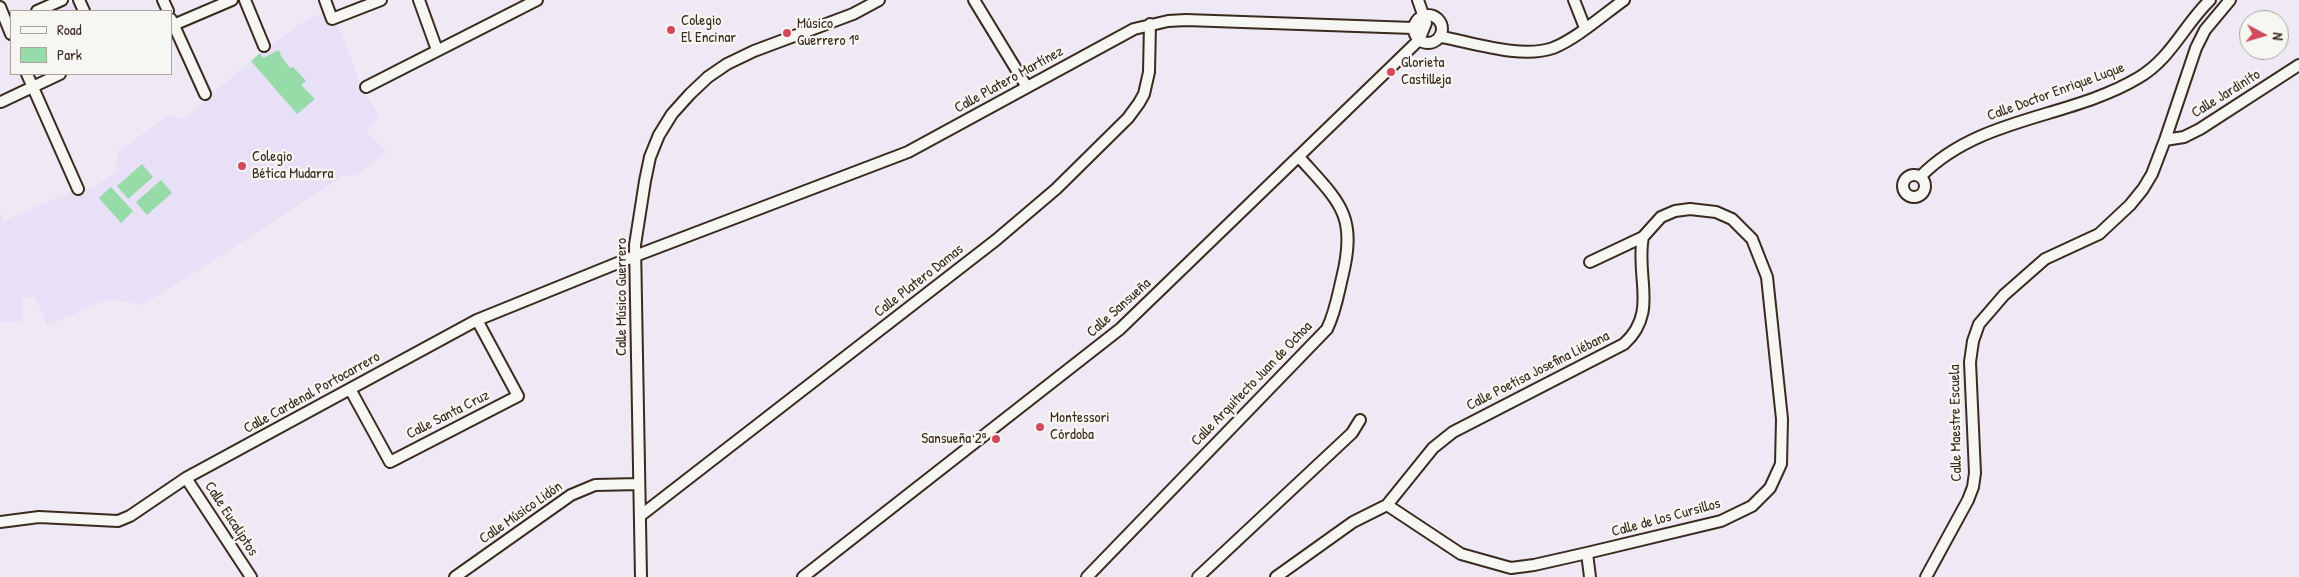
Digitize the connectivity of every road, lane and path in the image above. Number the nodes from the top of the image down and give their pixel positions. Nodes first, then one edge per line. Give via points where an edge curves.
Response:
1 (62, 0) edge
2 (232, 0) edge
3 (245, 0) edge
4 (325, 0) edge
5 (381, 0) edge
6 (419, 0) edge
7 (537, 0) edge
8 (880, 0) edge
9 (974, 0) edge
10 (1418, 0) edge
11 (1574, 0) edge
12 (1624, 0) edge
13 (2210, 0) edge
14 (2230, 0) edge
15 (0, 7) edge
16 (39, 10) edge
17 (1424, 15) junction
18 (6, 21) edge
19 (172, 23) edge
20 (1150, 24) junction
21 (1414, 28) junction
22 (1585, 28) junction
23 (1442, 37) junction
24 (1419, 40) junction
25 (264, 46) dead end
26 (438, 50) junction
27 (2299, 65) edge
28 (28, 75) edge
29 (58, 75) edge
30 (32, 86) junction
31 (366, 87) dead end
32 (1027, 87) junction
33 (205, 94) dead end
34 (1, 102) edge
35 (2165, 140) junction
36 (1298, 157) junction
37 (1921, 176) dead end
38 (78, 189) dead end
39 (1643, 237) junction
40 (635, 256) junction
41 (1590, 262) dead end
42 (477, 320) junction
43 (350, 389) junction
44 (1360, 420) dead end
45 (186, 478) junction
46 (639, 484) junction
47 (1388, 505) junction
48 (640, 516) junction
49 (0, 522) edge
50 (1587, 553) junction
51 (469, 573) edge
52 (251, 577) edge
53 (455, 577) edge
54 (641, 577) edge
55 (803, 577) edge
56 (1087, 577) edge
57 (1198, 577) edge
58 (1276, 577) edge
59 (1590, 577) edge
60 (1926, 577) edge

1 - 16 street
2 - 19 street
3 - 25 street
4 - 5 street via 332,19
6 - 26 street
7 - 26 street
8 - 40 street, Calle Músico Guerrero via 727,64 690,94 658,135 650,157
9 - 32 street
10 - 17 street
11 - 22 street
12 - 22 street
13 - 37 street, Calle Doctor Enrique Luque via 2165,57 2137,79 2088,100 1992,130 1937,160
14 - 35 street, Calle Maestre Escuela via 2205,30 2196,48
15 - 18 street
17 - 21 street via 1416,21
17 - 23 street via 1435,16 1439,20
17 - 24 street, Calle Sansueña via 1425,28
19 - 33 street
20 - 21 street, Calle Platero Martínez via 1186,20
20 - 32 street, Calle Platero Martínez via 1121,35
20 - 48 street, Calle Platero Damas via 1149,72 1139,103 1128,118 1056,189 996,240
21 - 24 street
22 - 23 street via 1553,48 1539,51 1513,50
23 - 24 street via 1431,44
24 - 36 street, Calle Sansueña
26 - 31 street
27 - 35 street, Calle Jardinito via 2200,129 2184,137
28 - 30 street
29 - 30 street
30 - 34 street
30 - 38 street
32 - 40 street, Calle Platero Martínez via 908,152
35 - 60 street, Calle Maestre Escuela via 2143,190 2114,222 2084,242 2045,259 2004,295 1979,324 1970,362 1973,486
36 - 55 street, Calle Sansueña via 1120,329
36 - 56 street, Calle Arquitecto Juan de Ochoa via 1334,196 1347,224 1348,254 1327,329
39 - 41 street, Calle de los Cursillos
39 - 47 street, Calle Poetisa Josefina Liébana via 1640,251 1644,306 1635,334 1624,344 1453,432 1433,448
39 - 50 street, Calle de los Cursillos via 1661,217 1675,210 1690,209 1716,212 1732,220 1752,239 1767,277 1782,419 1781,464 1770,488 1752,506 1739,513 1694,529
40 - 42 street, Calle Cardenal Portocarrero
40 - 46 street, Calle Músico Guerrero
42 - 43 street, Calle Cardenal Portocarrero
42 - 43 street, Calle Santa Cruz via 518,396 390,462
43 - 45 street, Calle Cardenal Portocarrero
44 - 57 street via 1352,433
45 - 49 street, Calle Cardenal Portocarrero via 118,521 39,518
45 - 52 street, Calle Eucaliptos
46 - 48 street, Calle Músico Guerrero
46 - 51 street, Calle Músico Lidón via 595,485 572,495
47 - 50 street, Calle de los Cursillos via 1461,554 1493,565 1523,567
47 - 58 street via 1353,522
48 - 54 street, Calle Músico Guerrero
50 - 59 street
51 - 53 street, Calle Músico Lidón

